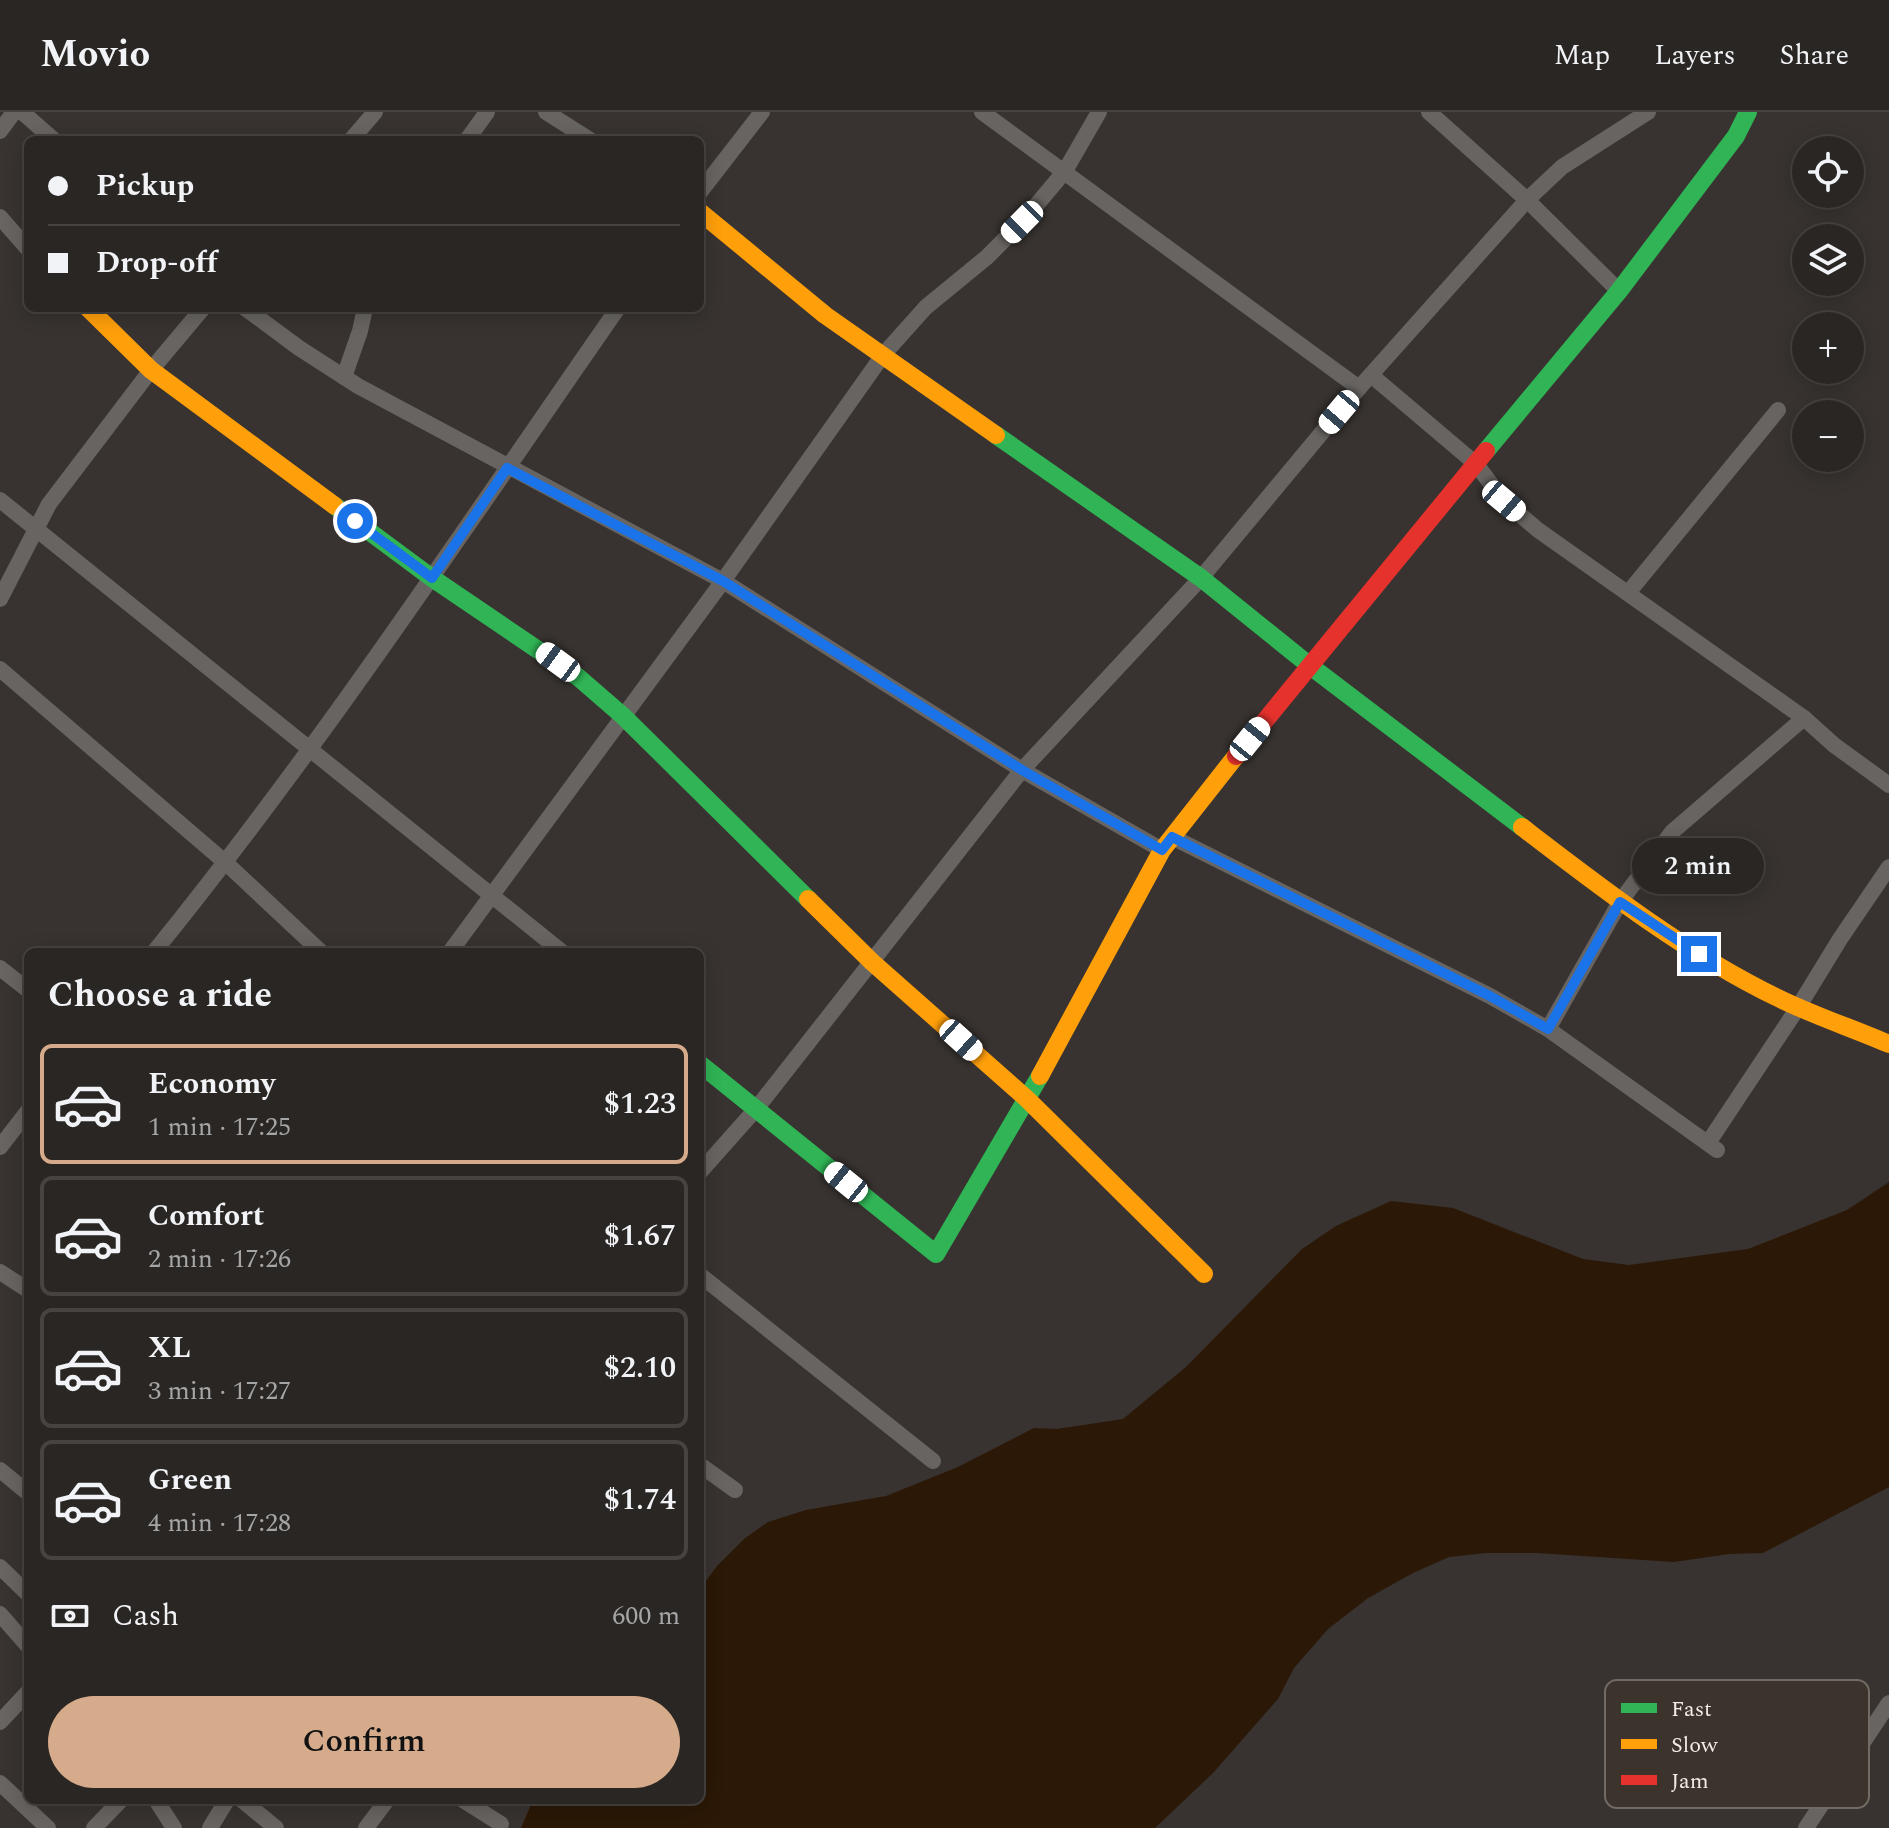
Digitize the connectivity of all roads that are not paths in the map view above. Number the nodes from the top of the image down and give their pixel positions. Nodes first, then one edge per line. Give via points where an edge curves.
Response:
1 (14, 112) edge
2 (22, 112) edge
3 (375, 112) edge
4 (487, 112) edge
5 (546, 112) edge
6 (762, 112) edge
7 (982, 112) edge
8 (1099, 112) edge
9 (1429, 112) edge
10 (1648, 112) edge
11 (1748, 112) edge
12 (0, 131) edge
13 (49, 136) edge
14 (354, 136) edge
15 (470, 136) edge
16 (584, 136) edge
17 (1065, 171) junction
18 (704, 187) edge
19 (1527, 200) junction
20 (704, 215) edge
21 (0, 217) edge
22 (24, 244) edge
23 (1619, 291) junction
24 (92, 312) edge
25 (200, 312) edge
26 (251, 312) edge
27 (364, 312) edge
28 (615, 312) edge
29 (883, 355) junction
30 (151, 370) junction
31 (1371, 375) junction
32 (344, 377) junction
33 (1359, 388) junction
34 (1778, 410) dead end
35 (1476, 464) junction
36 (507, 468) junction
37 (0, 500) edge
38 (36, 529) junction
39 (432, 578) junction
40 (1201, 578) junction
41 (723, 581) junction
42 (1628, 593) junction
43 (0, 599) edge
44 (1309, 665) junction
45 (0, 669) edge
46 (623, 716) junction
47 (1804, 718) junction
48 (309, 749) junction
49 (1022, 770) junction
50 (1889, 785) edge
51 (1167, 844) junction
52 (226, 863) junction
53 (1889, 867) edge
54 (491, 894) junction
55 (1620, 902) junction
56 (157, 948) edge
57 (317, 948) edge
58 (453, 948) edge
59 (557, 948) edge
60 (872, 962) junction
61 (0, 968) edge
62 (24, 987) edge
63 (1799, 1006) junction
64 (1548, 1029) junction
65 (1889, 1044) edge
66 (704, 1067) edge
67 (1027, 1099) junction
68 (756, 1109) junction
69 (24, 1116) edge
70 (0, 1147) edge
71 (704, 1168) edge
72 (0, 1272) edge
73 (1204, 1274) dead end
74 (704, 1278) edge
75 (24, 1287) edge
76 (933, 1461) dead end
77 (704, 1468) edge
78 (0, 1470) edge
79 (24, 1490) edge
80 (735, 1490) dead end
81 (0, 1567) edge
82 (24, 1590) edge
83 (0, 1614) edge
84 (24, 1641) edge
85 (24, 1696) edge
86 (1889, 1703) edge
87 (0, 1722) edge
88 (1869, 1733) edge
89 (0, 1783) edge
90 (117, 1804) edge
91 (159, 1804) edge
92 (225, 1804) edge
93 (247, 1804) edge
94 (384, 1804) edge
95 (469, 1804) edge
96 (1819, 1808) edge
97 (501, 1824) dead end
98 (48, 1828) edge
99 (94, 1828) edge
100 (174, 1828) edge
101 (210, 1828) edge
102 (276, 1828) edge
103 (366, 1828) edge
104 (1806, 1828) edge

1 - 12 street
2 - 13 street
3 - 14 street
4 - 15 street
5 - 16 street
6 - 18 street
7 - 17 street
8 - 17 street
9 - 19 street
10 - 19 street via 1562,167
11 - 23 street via 1736,136
17 - 29 street via 1022,222 926,307
17 - 33 street
19 - 23 street
19 - 31 street
20 - 29 street via 825,315
21 - 22 street
23 - 35 street
24 - 30 street
25 - 30 street
26 - 32 street
27 - 32 street
28 - 36 street
29 - 40 street
29 - 41 street
30 - 38 street via 72,471
30 - 39 street
31 - 33 street
31 - 35 street
32 - 36 street
33 - 40 street
34 - 42 street
35 - 42 street via 1504,501 1538,530
35 - 44 street
36 - 39 street
36 - 41 street
37 - 38 street
38 - 43 street
38 - 48 street
39 - 46 street via 537,647
39 - 48 street
40 - 44 street
40 - 49 street
41 - 46 street
41 - 49 street
42 - 47 street
44 - 51 street
44 - 55 street
45 - 52 street
46 - 54 street
46 - 60 street
47 - 50 street
47 - 55 street via 1672,832
48 - 52 street
48 - 54 street
49 - 51 street
49 - 60 street
51 - 64 street via 1490,996
51 - 67 street
52 - 56 street
52 - 57 street
53 - 63 street
54 - 58 street
54 - 59 street
55 - 63 street via 1674,939
55 - 64 street
60 - 67 street
60 - 68 street
61 - 62 street
63 - 64 street via 1713,1147
63 - 65 street
66 - 68 street
67 - 68 street via 936,1254
67 - 73 street
68 - 71 street
69 - 70 street
72 - 75 street
74 - 76 street
77 - 80 street
78 - 79 street
81 - 82 street
83 - 84 street
85 - 87 street
86 - 88 street
89 - 98 street
90 - 99 street
91 - 100 street
92 - 101 street
93 - 102 street
94 - 103 street
95 - 97 street
96 - 104 street

